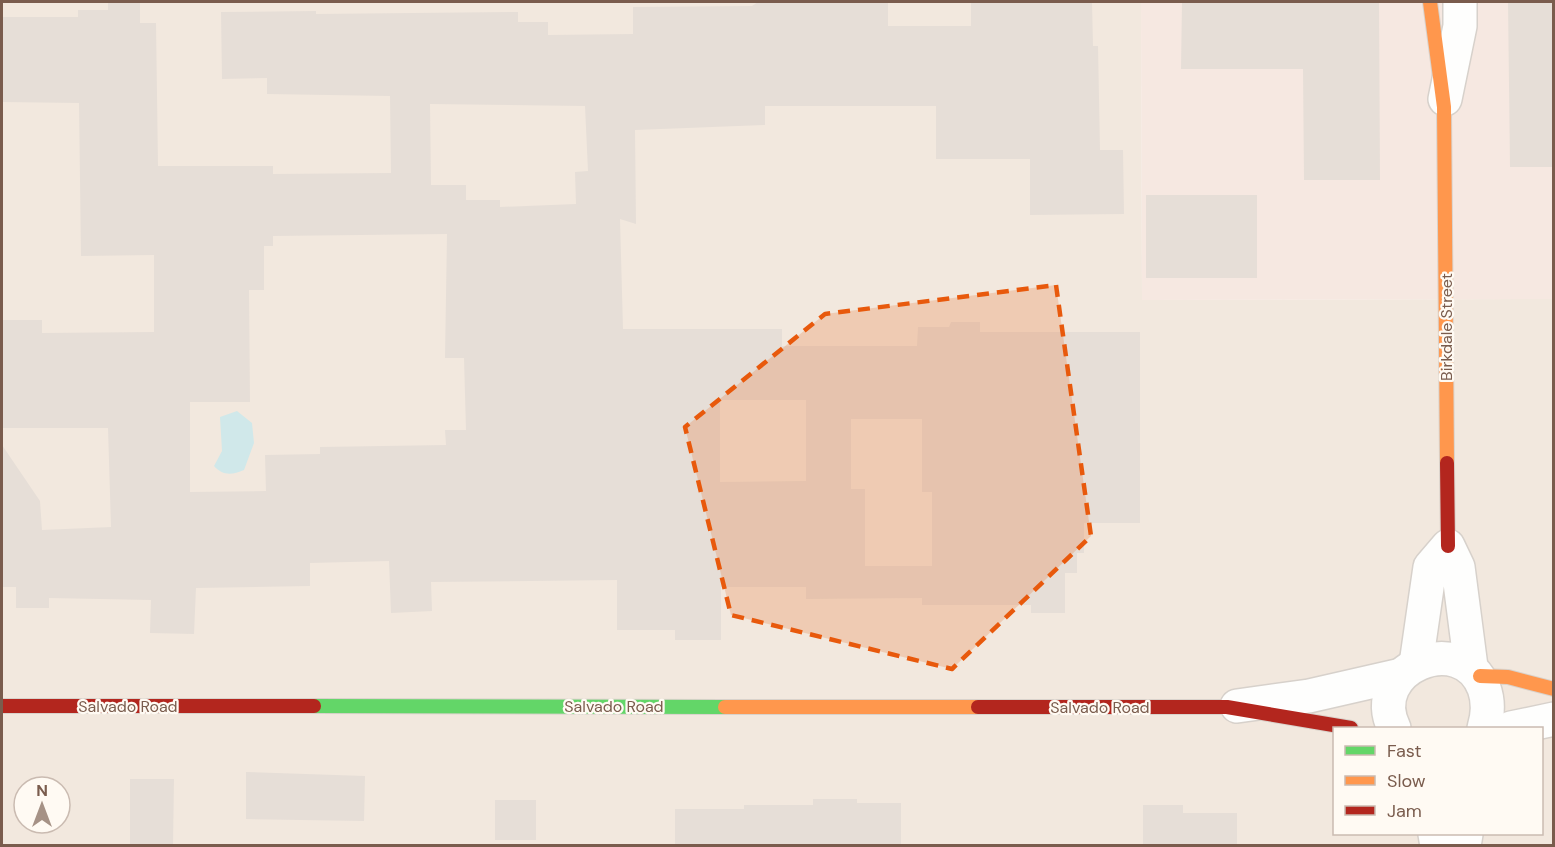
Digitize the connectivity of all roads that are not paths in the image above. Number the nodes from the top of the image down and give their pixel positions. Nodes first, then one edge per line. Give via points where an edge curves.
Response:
1 (1430, 2) edge
2 (1460, 2) edge
3 (1444, 107) junction
4 (1448, 546) junction
5 (1408, 669) junction
6 (1475, 672) junction
7 (1554, 689) edge
8 (2, 706) edge
9 (1227, 707) junction
10 (1554, 719) edge
11 (1340, 727) edge
12 (1394, 727) edge
13 (1485, 727) edge
14 (1520, 727) edge

1 - 3 street, Birkdale Street
2 - 3 street, Birkdale Street via 1460,26
3 - 4 street, Birkdale Street
4 - 5 street via 1430,567
4 - 6 street, Birkdale Street via 1458,567
5 - 6 street, Salvado Road via 1444,659
5 - 9 street, Salvado Road via 1309,696
5 - 12 street via 1392,690 1389,707
6 - 7 street
6 - 13 street, Birkdale Street via 1487,695
8 - 9 street, Salvado Road
9 - 11 street, Salvado Road
10 - 14 street

